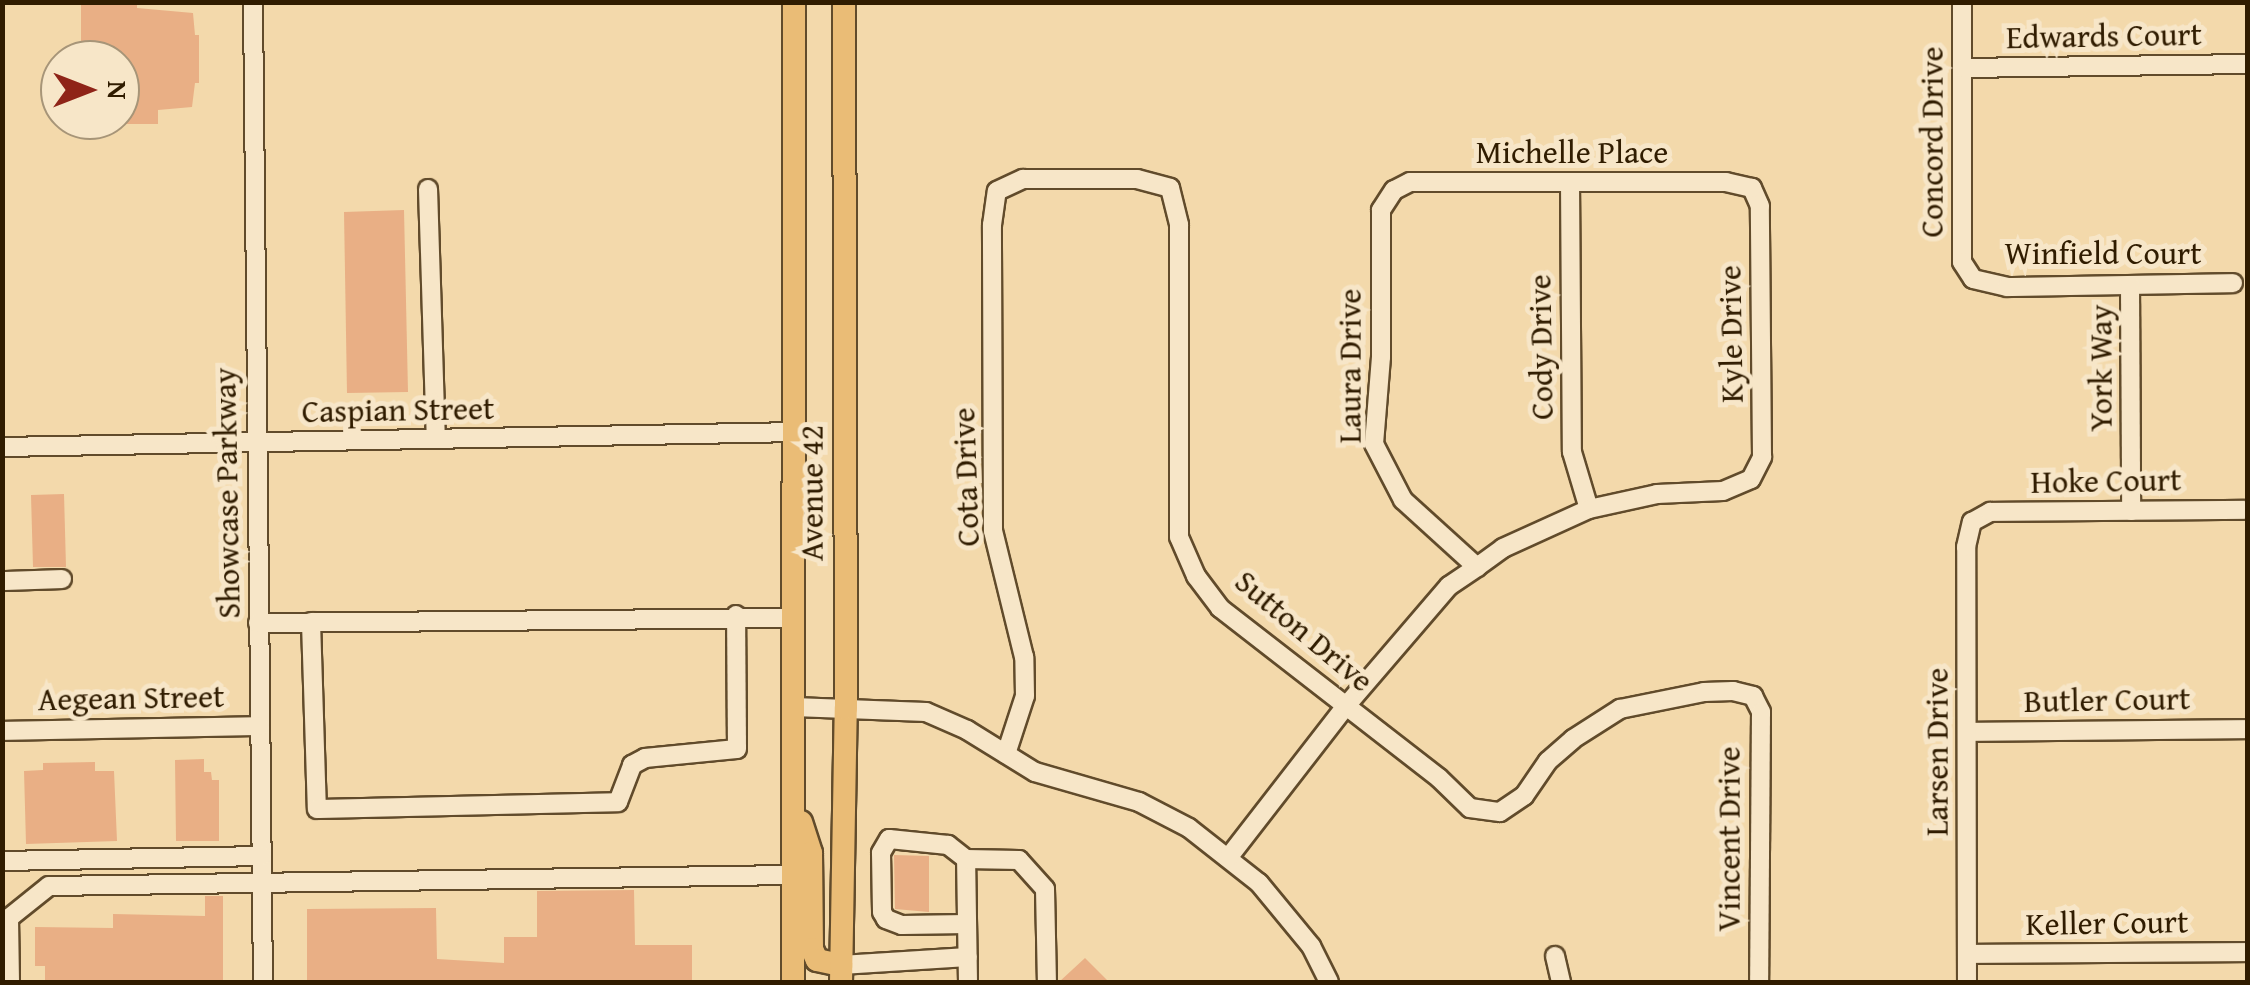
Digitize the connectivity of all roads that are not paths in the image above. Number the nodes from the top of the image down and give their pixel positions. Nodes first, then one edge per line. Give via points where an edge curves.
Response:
1 (253, 2) edge
2 (794, 2) edge
3 (844, 2) edge
4 (1962, 2) edge
5 (2248, 64) edge
6 (1962, 68) junction
7 (1570, 182) junction
8 (1170, 188) joint
9 (1752, 188) joint
10 (428, 189) dead end
11 (1394, 190) joint
12 (1973, 279) joint
13 (2233, 283) dead end
14 (2130, 285) junction
15 (796, 432) junction
16 (436, 439) junction
17 (256, 443) junction
18 (2, 447) edge
19 (1589, 509) junction
20 (2244, 510) dead end
21 (2131, 511) junction
22 (1972, 522) joint
23 (1477, 568) junction
24 (62, 579) dead end
25 (2, 581) edge
26 (736, 615) junction
27 (794, 618) junction
28 (311, 622) junction
29 (258, 623) junction
30 (1753, 696) joint
31 (794, 706) junction
32 (1346, 706) junction
33 (846, 708) junction
34 (260, 726) junction
35 (2248, 729) edge
36 (2, 731) edge
37 (1967, 732) junction
38 (1006, 754) junction
39 (794, 799) junction
40 (262, 856) junction
41 (1228, 858) junction
42 (966, 859) junction
43 (2, 860) edge
44 (794, 875) junction
45 (262, 880) junction
46 (968, 924) junction
47 (2248, 952) edge
48 (1967, 954) junction
49 (1556, 956) dead end
50 (968, 957) junction
51 (841, 974) edge
52 (10, 982) edge
53 (263, 982) edge
54 (793, 982) edge
55 (968, 982) edge
56 (1047, 982) edge
57 (1330, 982) edge
58 (1561, 982) edge
59 (1759, 982) edge
60 (1967, 982) edge

1 - 17 street, Showcase Parkway
2 - 15 main road, Avenue 42
3 - 33 main road, Avenue 42
4 - 6 street, Concord Drive
5 - 6 street, Edwards Court
6 - 12 street, Concord Drive via 1962,262
7 - 9 street, Michelle Place via 1726,182
7 - 11 street, Michelle Place via 1410,182
7 - 19 street, Cody Drive via 1572,452
8 - 32 street, Sutton Drive via 1179,225 1179,536 1196,576 1220,608
8 - 38 street, Cota Drive via 1137,179 1023,179 997,191 994,531 1024,657 1025,696
9 - 19 street, Kyle Drive via 1760,206 1762,456 1751,478 1723,491 1626,498
10 - 16 street
11 - 23 street, Laura Drive via 1381,210 1374,444 1403,500
12 - 14 street, Winfield Court via 2008,287
13 - 14 street, Winfield Court
14 - 21 street, York Way
15 - 16 street, Caspian Street
15 - 27 main road, Avenue 42
16 - 17 street, Caspian Street
17 - 18 street, Caspian Street
17 - 29 street, Showcase Parkway
19 - 23 street via 1503,548
20 - 21 street, Hoke Court
21 - 22 street, Hoke Court via 1990,512
22 - 37 street, Larsen Drive via 1966,547
23 - 32 street via 1449,586
24 - 25 street
26 - 27 street
26 - 28 street
26 - 28 street via 738,750 645,758 632,765 618,802 316,809
27 - 31 main road, Avenue 42
28 - 29 street
29 - 34 street, Showcase Parkway
30 - 32 street, Sutton Drive via 1704,692 1620,710 1573,739 1524,796 1500,812 1470,808
30 - 59 street, Vincent Drive via 1761,712
31 - 33 street
31 - 39 main road, Avenue 42
32 - 41 street
33 - 38 street via 926,712
33 - 51 main road, Avenue 42
34 - 36 street, Aegean Street
34 - 40 street, Showcase Parkway
35 - 37 street, Butler Court
37 - 48 street, Larsen Drive
38 - 41 street via 1034,772 1138,802
39 - 44 main road, Avenue 42
39 - 51 main road via 811,853 812,949 817,960
40 - 43 street
40 - 45 street, Showcase Parkway
41 - 57 street via 1260,883 1311,946
42 - 46 street
42 - 46 street via 948,845 890,838 881,853 882,912 902,925
42 - 56 street via 1019,860 1045,889
44 - 45 street
44 - 54 main road, Avenue 42
45 - 52 street via 49,886 9,918
45 - 53 street, Showcase Parkway
46 - 50 street
47 - 48 street, Keller Court
48 - 60 street, Larsen Drive
49 - 58 street
50 - 51 street via 888,958
50 - 55 street

